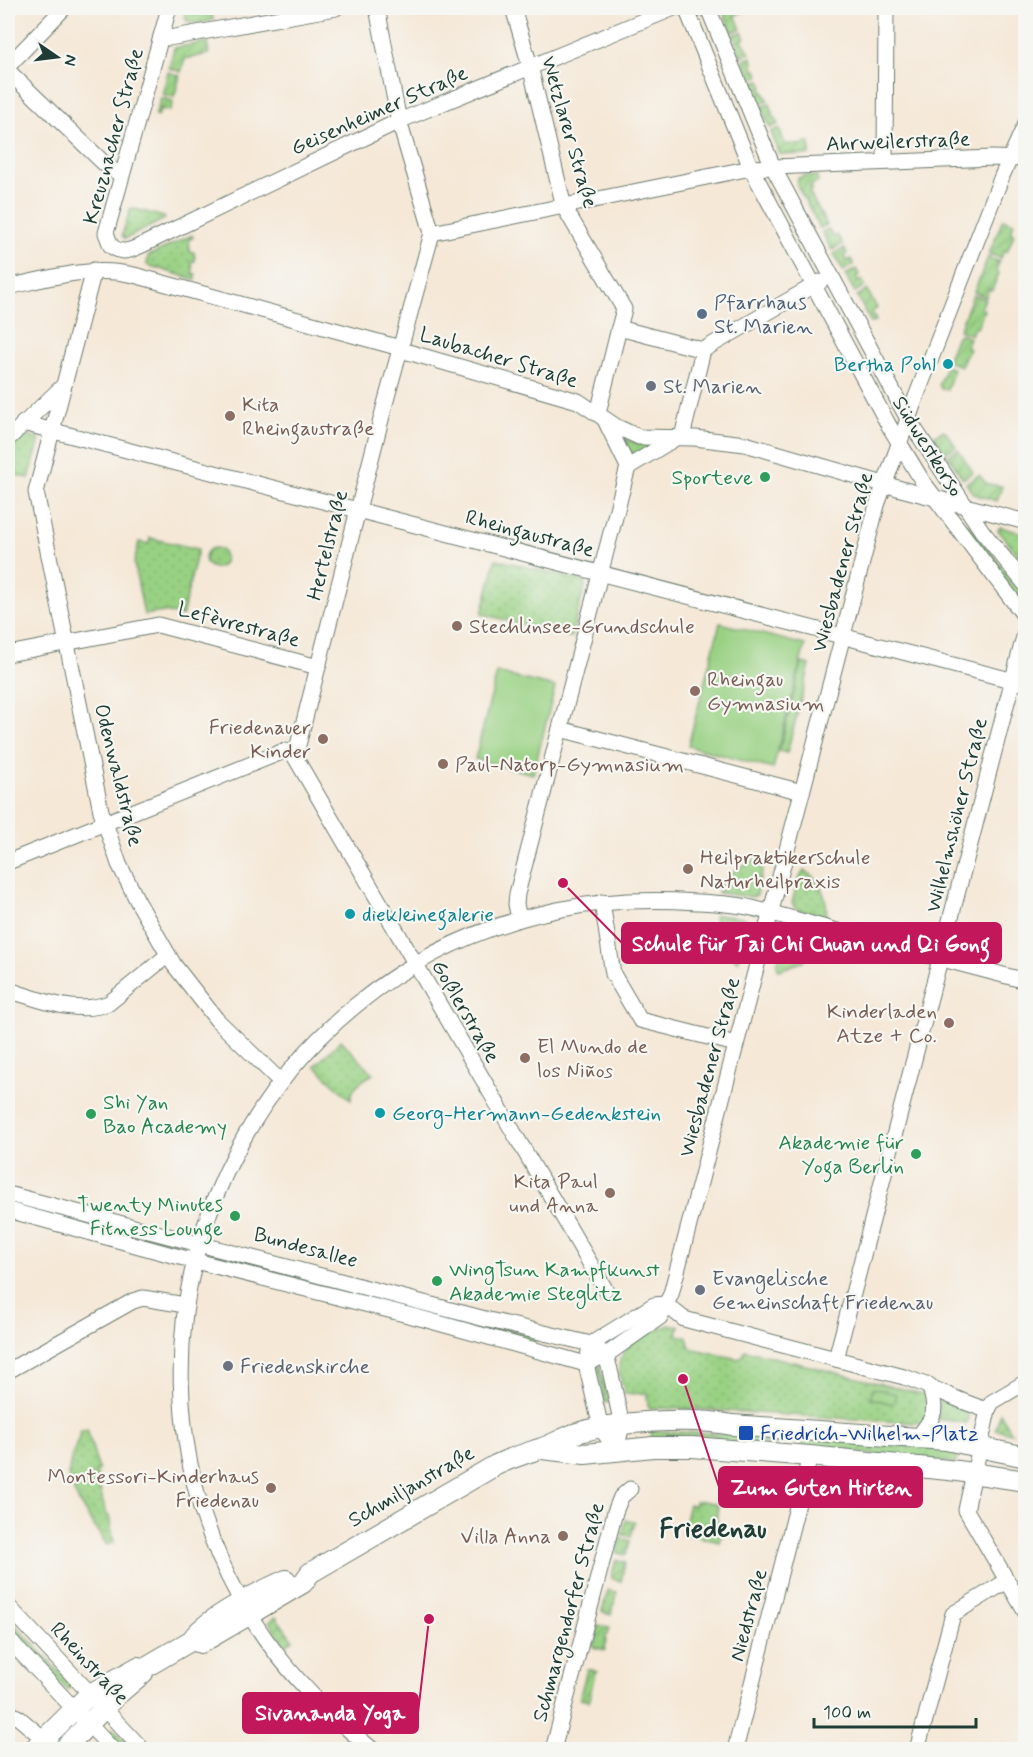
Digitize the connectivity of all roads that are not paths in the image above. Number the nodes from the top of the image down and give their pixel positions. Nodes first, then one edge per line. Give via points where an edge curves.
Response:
1 (64, 8) edge
2 (169, 8) edge
3 (336, 8) edge
4 (377, 8) edge
5 (513, 8) edge
6 (674, 8) edge
7 (686, 8) edge
8 (708, 8) edge
9 (886, 8) edge
10 (161, 36) junction
11 (8, 66) edge
12 (530, 66) junction
13 (8, 71) edge
14 (399, 121) junction
15 (1026, 123) edge
16 (1010, 158) junction
17 (1026, 159) edge
18 (885, 162) junction
19 (773, 167) junction
20 (750, 168) junction
21 (122, 174) junction
22 (564, 207) junction
23 (432, 233) junction
24 (108, 240) joint
25 (94, 270) junction
26 (830, 275) junction
27 (8, 286) edge
28 (812, 286) junction
29 (619, 328) junction
30 (400, 348) junction
31 (703, 350) junction
32 (64, 385) junction
33 (601, 415) junction
34 (908, 419) junction
35 (23, 423) junction
36 (52, 431) junction
37 (679, 438) junction
38 (8, 439) edge
39 (899, 444) junction
40 (628, 467) junction
41 (884, 484) junction
42 (935, 498) junction
43 (966, 506) junction
44 (358, 510) junction
45 (1026, 522) edge
46 (600, 573) junction
47 (1026, 585) edge
48 (1026, 618) edge
49 (1026, 629) edge
50 (843, 636) junction
51 (67, 643) junction
52 (8, 654) edge
53 (318, 667) junction
54 (1019, 682) edge
55 (560, 729) junction
56 (296, 752) junction
57 (802, 792) junction
58 (105, 823) junction
59 (8, 862) edge
60 (602, 902) junction
61 (770, 914) junction
62 (519, 918) junction
63 (168, 955) junction
64 (940, 958) junction
65 (414, 964) junction
66 (1026, 981) edge
67 (8, 990) edge
68 (736, 1044) junction
69 (280, 1081) junction
70 (8, 1194) edge
71 (8, 1210) edge
72 (199, 1243) junction
73 (194, 1260) junction
74 (605, 1289) dead end
75 (665, 1304) junction
76 (185, 1305) junction
77 (591, 1344) junction
78 (606, 1355) junction
79 (836, 1359) junction
80 (586, 1364) junction
81 (8, 1371) edge
82 (1026, 1382) edge
83 (929, 1385) junction
84 (988, 1410) junction
85 (622, 1425) junction
86 (601, 1428) junction
87 (917, 1438) junction
88 (979, 1446) junction
89 (540, 1449) junction
90 (616, 1450) junction
91 (810, 1455) junction
92 (1023, 1456) edge
93 (973, 1473) junction
94 (1021, 1480) edge
95 (630, 1489) dead end
96 (1007, 1581) junction
97 (8, 1606) edge
98 (1026, 1613) edge
99 (249, 1615) junction
100 (8, 1639) edge
101 (144, 1668) junction
102 (90, 1694) junction
103 (74, 1708) junction
104 (104, 1708) junction
105 (8, 1712) edge
106 (89, 1724) junction
107 (38, 1744) edge
108 (63, 1749) edge
109 (113, 1749) edge
110 (143, 1749) edge
111 (373, 1749) edge
112 (553, 1749) edge
113 (735, 1749) edge
114 (917, 1749) edge

1 - 11 street
2 - 10 street, Kreuznacher Straße
3 - 10 street via 169,38
4 - 14 street
5 - 12 street, Wetzlarer Straße
6 - 12 street, Geisenheimer Straße
7 - 20 street, Südwestkorso
8 - 19 street, Südwestkorso
9 - 18 street
10 - 21 street, Kreuznacher Straße
12 - 14 street, Geisenheimer Straße
12 - 22 street, Wetzlarer Straße
13 - 21 street via 110,169
14 - 23 street
14 - 24 street, Geisenheimer Straße via 131,250 117,249
15 - 16 street, Wiesbadener Straße
16 - 17 street, Ahrweilerstraße
16 - 18 street, Ahrweilerstraße
16 - 34 street, Wiesbadener Straße
18 - 19 street, Ahrweilerstraße
19 - 20 street
19 - 26 street, Südwestkorso
20 - 22 street
20 - 28 street, Südwestkorso
21 - 24 street, Kreuznacher Straße
22 - 23 street
22 - 29 street, Wetzlarer Straße via 624,309
23 - 30 street, Hertelstraße
25 - 27 street, Laubacher Straße
25 - 30 street, Laubacher Straße via 135,275
25 - 32 street
26 - 28 street
26 - 34 street, Südwestkorso
28 - 31 street
28 - 39 street, Südwestkorso
29 - 31 street
29 - 33 street, Wetzlarer Straße
30 - 33 street, Laubacher Straße via 578,401
30 - 44 street, Hertelstraße
31 - 37 street
32 - 35 street
32 - 36 street
33 - 37 street, Laubacher Straße via 639,436
33 - 40 street
34 - 39 street, Wiesbadener Straße
34 - 43 street, Südwestkorso
35 - 36 street, Rheingaustraße
35 - 38 street
36 - 44 street, Rheingaustraße
36 - 51 street, Odenwaldstraße via 36,492
37 - 40 street
37 - 41 street, Laubacher Straße via 745,444
39 - 41 street, Wiesbadener Straße
39 - 42 street, Südwestkorso
40 - 46 street
41 - 42 street, Laubacher Straße
41 - 50 street, Wiesbadener Straße
42 - 43 street, Laubacher Straße
42 - 48 street, Südwestkorso
43 - 45 street, Laubacher Straße
43 - 47 street, Südwestkorso
44 - 46 street, Rheingaustraße
44 - 53 street, Hertelstraße
46 - 50 street, Rheingaustraße
46 - 55 street
49 - 54 street, Wilhelmshöher Straße
50 - 54 street, Rheingaustraße
50 - 57 street, Wiesbadener Straße
51 - 52 street, Lefèvrestraße
51 - 53 street, Lefèvrestraße via 158,625
51 - 58 street, Odenwaldstraße
53 - 56 street, Hertelstraße
54 - 64 street, Wilhelmshöher Straße
55 - 57 street
55 - 62 street via 517,894
56 - 58 street via 284,751
56 - 65 street, Goßlerstraße via 296,761
57 - 61 street, Wiesbadener Straße
58 - 59 street
58 - 63 street, Odenwaldstraße via 119,864
60 - 61 street via 707,903 749,907
60 - 62 street
60 - 68 street via 613,974 640,1020
61 - 64 street
61 - 68 street, Wiesbadener Straße
62 - 65 street via 462,939
63 - 67 street via 99,1007 80,1009
63 - 69 street, Odenwaldstraße via 217,1020
64 - 66 street
64 - 79 street, Wilhelmshöher Straße
65 - 69 street via 344,1014
65 - 74 street, Goßlerstraße
68 - 75 street, Wiesbadener Straße via 674,1285
69 - 72 street via 234,1152
70 - 72 street, Bundesallee
71 - 73 street, Bundesallee
72 - 73 street
72 - 77 street, Bundesallee
73 - 76 street
73 - 80 street, Bundesallee
75 - 77 street via 654,1305
75 - 78 street via 660,1317
75 - 79 street via 684,1319
76 - 81 street via 143,1298 132,1301
76 - 99 street via 183,1413 194,1479 211,1536
77 - 78 street
77 - 80 street
78 - 80 street
78 - 85 street
79 - 83 street
80 - 86 street
82 - 84 street via 997,1399
83 - 84 street
83 - 87 street via 935,1410
84 - 88 street
85 - 86 main road
85 - 87 main road via 716,1422
85 - 90 street
86 - 89 main road, Schmiljanstraße via 579,1432
86 - 90 street
87 - 88 main road
88 - 92 main road
88 - 93 street
89 - 90 main road, Schmiljanstraße via 585,1454
89 - 99 main road, Schmiljanstraße via 496,1465 310,1573 303,1583
90 - 91 main road via 670,1446
91 - 93 main road
91 - 113 street, Niedstraße
92 - 94 main road
93 - 94 main road
93 - 96 street via 966,1510
95 - 112 street, Schmargendorfer Straße via 621,1497 615,1512
96 - 98 street
96 - 114 street via 953,1614
97 - 102 street, Rheinstraße
99 - 101 main road, Schmiljanstraße via 196,1633 192,1640
99 - 111 street via 287,1668
100 - 103 street, Rheinstraße
101 - 102 main road, Schmiljanstraße via 138,1667
101 - 104 main road, Schmiljanstraße via 142,1675
102 - 103 main road, Schmiljanstraße
102 - 104 street, Rheinstraße
103 - 106 street, Rheinstraße
103 - 107 main road, Schmiljanstraße
104 - 106 main road, Schmiljanstraße
104 - 110 street, Rheinstraße
105 - 107 street via 19,1718
106 - 108 main road, Schmiljanstraße
106 - 109 street, Rheinstraße

